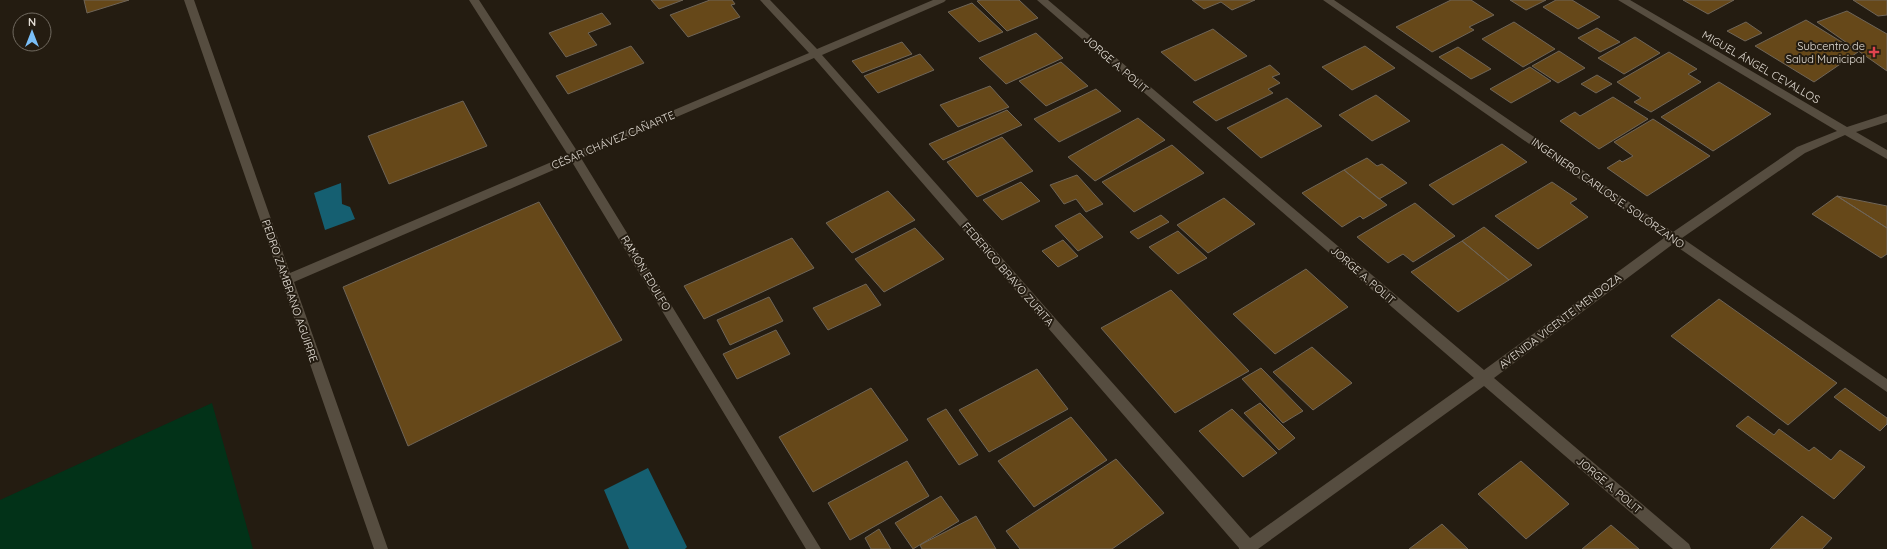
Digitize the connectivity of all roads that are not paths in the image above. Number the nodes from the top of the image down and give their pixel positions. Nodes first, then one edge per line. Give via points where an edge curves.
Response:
1 (189, 0) edge
2 (474, 0) edge
3 (765, 0) edge
4 (941, 0) edge
5 (1042, 0) edge
6 (1328, 0) edge
7 (1623, 0) edge
8 (815, 53) junction
9 (1887, 118) edge
10 (1846, 131) junction
11 (1887, 154) edge
12 (575, 157) junction
13 (1673, 238) junction
14 (286, 280) junction
15 (1484, 378) junction
16 (1887, 386) edge
17 (1248, 548) edge
18 (381, 549) edge
19 (814, 549) edge
20 (1684, 549) edge

1 - 14 street, PEDRO ZAMBRANO AGUIRRE
2 - 12 street, RAMÓN EDULFO
3 - 8 street, FEDERICO BRAVO ZURITA
4 - 8 street, CÉSAR CHÁVEZ CAÑARTE
5 - 15 street, JORGE A. POLIT
6 - 13 street, INGENIERO CARLOS E. SOLÓRZANO
7 - 10 street, MIGUEL ÁNGEL CEVALLOS
8 - 12 street, CÉSAR CHÁVEZ CAÑARTE
8 - 17 street, FEDERICO BRAVO ZURITA
9 - 10 street, AVENIDA VICENTE MENDOZA
10 - 11 street, MIGUEL ÁNGEL CEVALLOS
10 - 13 street, AVENIDA VICENTE MENDOZA via 1801,150
12 - 14 street, CÉSAR CHÁVEZ CAÑARTE
12 - 19 street, RAMÓN EDULFO
13 - 15 street, AVENIDA VICENTE MENDOZA
13 - 16 street, INGENIERO CARLOS E. SOLÓRZANO
14 - 18 street, PEDRO ZAMBRANO AGUIRRE
15 - 17 street, AVENIDA VICENTE MENDOZA
15 - 20 street, JORGE A. POLIT

